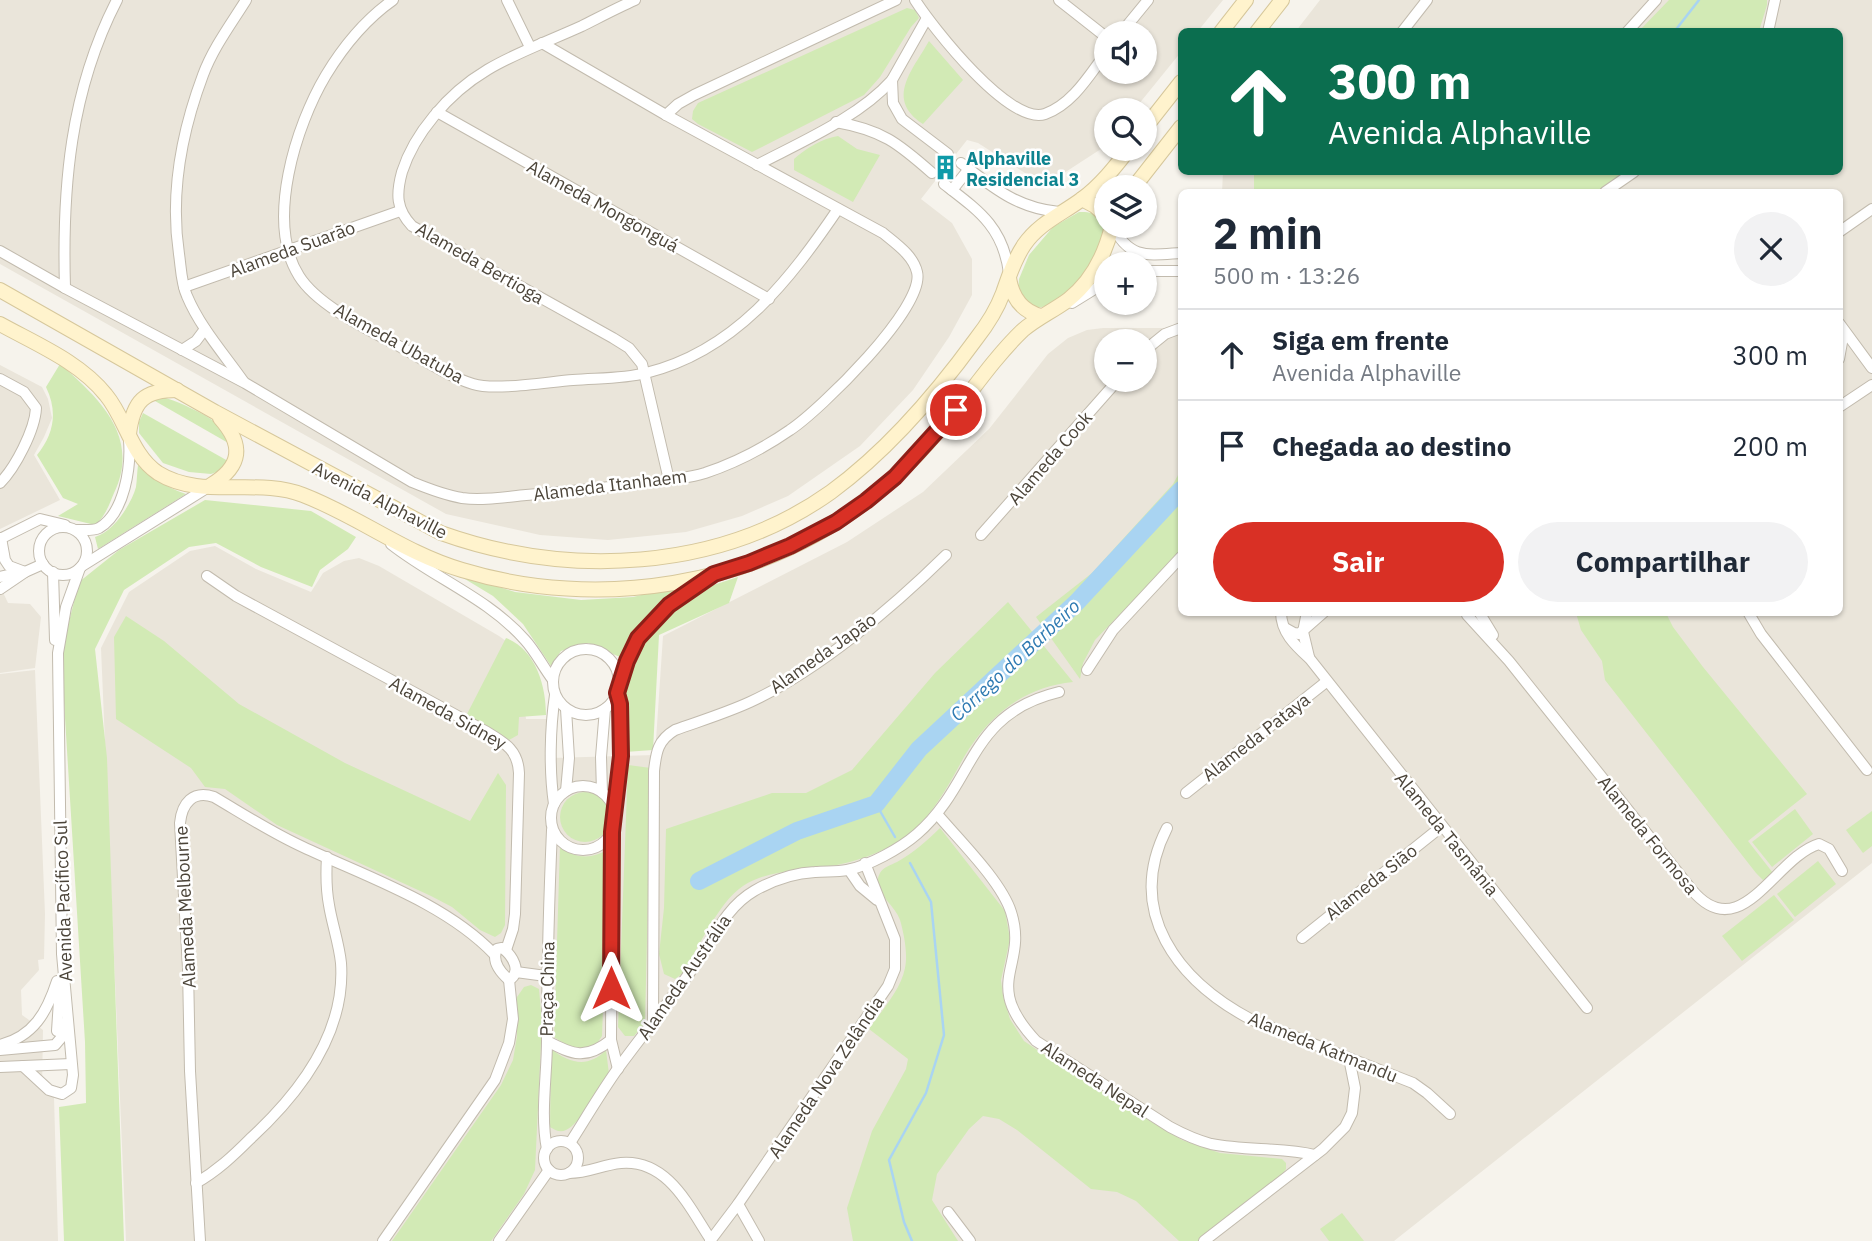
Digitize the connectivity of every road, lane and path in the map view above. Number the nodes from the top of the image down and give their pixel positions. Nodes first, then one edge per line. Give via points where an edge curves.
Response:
1 (117, 0) edge
2 (246, 0) edge
3 (393, 0) edge
4 (508, 0) edge
5 (635, 0) edge
6 (896, 0) edge
7 (915, 0) edge
8 (1059, 0) edge
9 (1148, 0) edge
10 (1246, 0) edge
11 (1282, 0) edge
12 (1427, 0) edge
13 (1656, 0) edge
14 (1775, 0) edge
15 (927, 18) junction
16 (1131, 21) edge
17 (1094, 28) edge
18 (1224, 28) edge
19 (1260, 28) edge
20 (1405, 28) edge
21 (1631, 28) edge
22 (1770, 28) edge
23 (542, 43) junction
24 (530, 47) junction
25 (1094, 68) edge
26 (892, 80) junction
27 (1178, 86) edge
28 (692, 96) junction
29 (437, 112) junction
30 (1157, 112) edge
31 (666, 115) junction
32 (836, 122) junction
33 (696, 131) junction
34 (1178, 132) edge
35 (1119, 161) edge
36 (757, 165) junction
37 (922, 165) junction
38 (932, 173) dead end
39 (1144, 175) edge
40 (1630, 175) edge
41 (1609, 189) edge
42 (1082, 199) junction
43 (1094, 205) edge
44 (838, 209) junction
45 (1872, 209) edge
46 (400, 211) junction
47 (1059, 212) junction
48 (1843, 229) edge
49 (1109, 238) edge
50 (1120, 238) edge
51 (288, 250) junction
52 (0, 251) edge
53 (1178, 253) edge
54 (1157, 271) edge
55 (1178, 271) edge
56 (1009, 273) junction
57 (184, 287) junction
58 (65, 288) junction
59 (1094, 289) edge
60 (0, 290) edge
61 (769, 299) junction
62 (1041, 316) junction
63 (0, 324) edge
64 (1843, 328) edge
65 (205, 329) junction
66 (1178, 329) edge
67 (1157, 340) edge
68 (182, 350) junction
69 (1872, 368) edge
70 (644, 374) junction
71 (0, 379) edge
72 (245, 383) junction
73 (1872, 384) edge
74 (179, 390) junction
75 (1107, 392) edge
76 (1843, 395) edge
77 (1856, 396) junction
78 (1843, 404) edge
79 (215, 412) junction
80 (129, 433) junction
81 (669, 480) junction
82 (1, 483) edge
83 (211, 485) junction
84 (74, 529) junction
85 (372, 530) junction
86 (981, 535) dead end
87 (0, 539) edge
88 (946, 555) dead end
89 (1178, 560) edge
90 (43, 564) junction
91 (81, 567) junction
92 (25, 572) junction
93 (53, 572) junction
94 (714, 574) junction
95 (206, 576) dead end
96 (0, 578) edge
97 (0, 589) edge
98 (1282, 616) edge
99 (1306, 616) edge
100 (1318, 616) edge
101 (1473, 616) edge
102 (1750, 616) edge
103 (1283, 626) junction
104 (1303, 632) junction
105 (58, 653) junction
106 (1310, 659) junction
107 (1087, 670) dead end
108 (553, 680) junction
109 (1326, 682) junction
110 (618, 688) junction
111 (1059, 692) dead end
112 (555, 695) junction
113 (566, 709) junction
114 (605, 709) junction
115 (1867, 771) dead end
116 (566, 791) junction
117 (602, 792) junction
118 (1186, 793) dead end
119 (554, 804) junction
120 (614, 812) junction
121 (937, 814) junction
122 (1441, 827) junction
123 (1167, 828) dead end
124 (552, 830) junction
125 (612, 832) junction
126 (327, 857) junction
127 (865, 863) junction
128 (849, 870) junction
129 (1842, 871) dead end
130 (879, 901) junction
131 (1302, 939) dead end
132 (506, 950) junction
133 (62, 954) junction
134 (494, 954) junction
135 (654, 962) junction
136 (512, 976) junction
137 (546, 976) junction
138 (665, 1005) junction
139 (1587, 1008) dead end
140 (653, 1023) junction
141 (611, 1040) junction
142 (547, 1041) junction
143 (1, 1047) edge
144 (1349, 1058) junction
145 (0, 1061) edge
146 (70, 1061) junction
147 (23, 1066) junction
148 (0, 1067) edge
149 (618, 1069) junction
150 (1450, 1114) dead end
151 (570, 1143) junction
152 (547, 1149) junction
153 (1284, 1150) junction
154 (577, 1156) junction
155 (1315, 1156) junction
156 (599, 1165) junction
157 (549, 1170) junction
158 (1295, 1170) junction
159 (569, 1173) junction
160 (196, 1184) junction
161 (738, 1204) junction
162 (947, 1212) dead end
163 (711, 1240) edge
164 (201, 1241) edge
165 (383, 1241) edge
166 (499, 1241) edge
167 (759, 1241) edge
168 (970, 1241) edge
169 (1204, 1241) edge

1 - 58 street via 75,117 67,167
2 - 57 street via 204,73 182,156 175,200
3 - 51 street, Alameda Ubatuba via 341,53 325,76 303,126 287,184 284,223
4 - 24 street
5 - 23 street, Alameda Bertioga
6 - 28 street
7 - 15 street
8 - 17 street
9 - 16 street
10 - 18 main road
11 - 19 main road
12 - 20 street
13 - 21 street
14 - 22 street
15 - 25 street via 971,69 1020,111 1033,115 1044,114 1070,98
15 - 26 street
23 - 24 street, Alameda Bertioga
23 - 31 street, Alameda Itanhaem
24 - 29 street, Alameda Bertioga via 483,71
26 - 32 street via 863,107
26 - 37 street via 893,103 902,119 943,150
27 - 30 main road
28 - 31 street
28 - 33 street via 684,113
29 - 46 street, Alameda Bertioga via 408,154 397,192
29 - 61 street, Alameda Mongonguá
31 - 33 street, Alameda Itanhaem
32 - 36 street
32 - 37 street via 882,134
33 - 36 street, Alameda Itanhaem
34 - 39 main road
35 - 42 main road, Avenida Alphaville
36 - 44 street, Alameda Itanhaem
37 - 38 street
40 - 41 street
42 - 43 main road
42 - 47 main road, Avenida Alphaville
44 - 61 street, Alameda Ubatuba
44 - 81 street, Alameda Itanhaem via 883,233 911,259 918,282 912,297 857,369 792,429 747,456 703,474
45 - 48 street
46 - 51 street, Alameda Suarão
46 - 70 street, Alameda Bertioga via 412,226 629,348
47 - 56 main road, Avenida Alphaville via 1024,245
47 - 56 street via 1011,199 965,166 948,187 991,224 1002,240
49 - 62 main road, Avenida Alphaville via 1083,286
50 - 53 street via 1134,252
51 - 57 street, Alameda Suarão
51 - 70 street, Alameda Ubatuba via 300,278 336,309 473,384
52 - 58 street, Alameda Itanhaem
54 - 55 street
56 - 62 main road via 1016,301
56 - 79 main road, Avenida Alphaville via 998,304 978,337 871,458 803,509 695,552 660,558 563,561 478,546 413,520
57 - 65 street
58 - 68 street, Alameda Itanhaem
59 - 62 street
60 - 74 main road, Avenida Alphaville
61 - 70 street, Alameda Ubatuba via 720,341 681,362
62 - 94 main road, Avenida Alphaville via 1016,338 921,451 866,501 785,548
63 - 80 main road via 90,377 110,399
64 - 69 street
65 - 68 street
65 - 72 street
66 - 67 street
68 - 72 street, Alameda Itanhaem
70 - 81 street, Alameda Bertioga
71 - 82 street via 24,392 36,408 20,454
72 - 81 street, Alameda Itanhaem via 412,482 439,493 489,498
73 - 77 street
74 - 79 main road, Avenida Alphaville
74 - 80 main road via 144,397 131,418
75 - 86 street, Alameda Cook
76 - 77 street
77 - 78 street
79 - 83 main road via 237,445 229,471
80 - 83 main road via 146,464 159,473 186,485
80 - 84 street via 128,476 115,508 98,528
83 - 85 main road, Avenida Alphaville via 282,489
83 - 91 street
84 - 87 street via 40,519
84 - 90 street via 55,528 43,538 39,553
84 - 91 street via 83,536 88,551
85 - 94 main road, Avenida Alphaville via 436,561 531,586 644,587
85 - 108 street, Praça China via 507,623 524,638
87 - 92 street via 9,566
88 - 135 street, Alameda Japão via 844,643 786,682 751,702 664,737 654,771
89 - 107 street via 1113,630
90 - 92 street
90 - 93 street
91 - 93 street via 68,574
91 - 105 street, Avenida Pacífico Sul via 66,607
92 - 96 street
92 - 97 street
93 - 105 street, Avenida Pacífico Sul
94 - 110 street via 685,592 638,638
95 - 132 street, Alameda Sidney via 477,726 513,751 519,773 513,929
98 - 103 street, Alameda Tasmânia
99 - 104 street, Alameda Tasmânia
100 - 104 street
101 - 129 street, Alameda Formosa via 1705,904 1715,910 1734,908 1819,844 1829,849
102 - 115 street
103 - 104 street via 1294,634
103 - 106 street, Alameda Tasmânia
104 - 106 street, Alameda Tasmânia
105 - 133 street, Avenida Pacífico Sul
106 - 109 street, Alameda Tasmânia
108 - 110 street via 555,669 570,653 593,650 612,662
108 - 112 street, Praça China
109 - 118 street, Alameda Pataya
109 - 122 street, Alameda Tasmânia
110 - 114 street
110 - 120 street via 621,756
111 - 121 street, Alameda Austrália via 1021,705 999,721 978,746
112 - 113 street
112 - 119 street, Praça China
113 - 114 street via 586,716
113 - 116 street
114 - 117 street
116 - 117 street via 582,786
116 - 119 street
117 - 120 street
119 - 124 street, Praça China
120 - 125 street
121 - 127 street, Alameda Austrália via 906,844
121 - 153 street, Alameda Nepal via 994,882 1010,910 1015,942 1007,995 1021,1024 1037,1041 1189,1136 1214,1144
122 - 131 street, Alameda Sião
122 - 139 street, Alameda Tasmânia
123 - 144 street, Alameda Katmandu via 1152,866 1152,904 1170,949 1228,1008
124 - 125 street via 558,840 577,850 597,847
124 - 137 street, Praça China
125 - 141 street
126 - 134 street, Alameda Melbourne via 450,917
126 - 160 street via 329,904 341,965 327,1038 298,1090 232,1157
126 - 160 street, Alameda Melbourne via 208,795 192,796 181,813
127 - 128 street, Alameda Austrália
127 - 130 street, Alameda Nova Zelândia
128 - 130 street, Alameda Nova Zelândia
128 - 138 street, Alameda Austrália via 793,874 754,891 721,922
130 - 161 street, Alameda Nova Zelândia via 895,939 895,969 888,986
132 - 134 street via 497,949
132 - 136 street
133 - 143 street via 41,1018 29,1032
133 - 143 street via 54,1038
133 - 146 street, Avenida Pacífico Sul
134 - 136 street, Alameda Melbourne via 497,966
135 - 138 street, Alameda Japão
135 - 140 street, Alameda Japão
136 - 137 street
136 - 165 street via 513,1019 495,1080
137 - 142 street, Praça China
138 - 140 street, Alameda Austrália
140 - 149 street, Alameda Austrália
141 - 142 street via 583,1054
141 - 149 street
142 - 152 street, Praça China via 543,1128
144 - 150 street, Alameda Katmandu via 1413,1083
144 - 155 street via 1355,1088 1352,1113 1336,1137
145 - 146 street
146 - 147 street
146 - 147 street, Avenida Pacífico Sul via 71,1088 57,1094
147 - 148 street
149 - 151 street, Alameda Austrália
151 - 152 street via 557,1141
151 - 154 street
152 - 157 street via 544,1162
153 - 155 street, Alameda Nepal
153 - 158 street
154 - 156 street
154 - 159 street
155 - 158 street
156 - 159 street via 587,1172
156 - 163 street via 635,1163 657,1170 673,1183
157 - 159 street via 558,1175
157 - 166 street
158 - 169 street
160 - 164 street, Alameda Melbourne
161 - 163 street, Alameda Nova Zelândia
161 - 167 street
162 - 168 street

